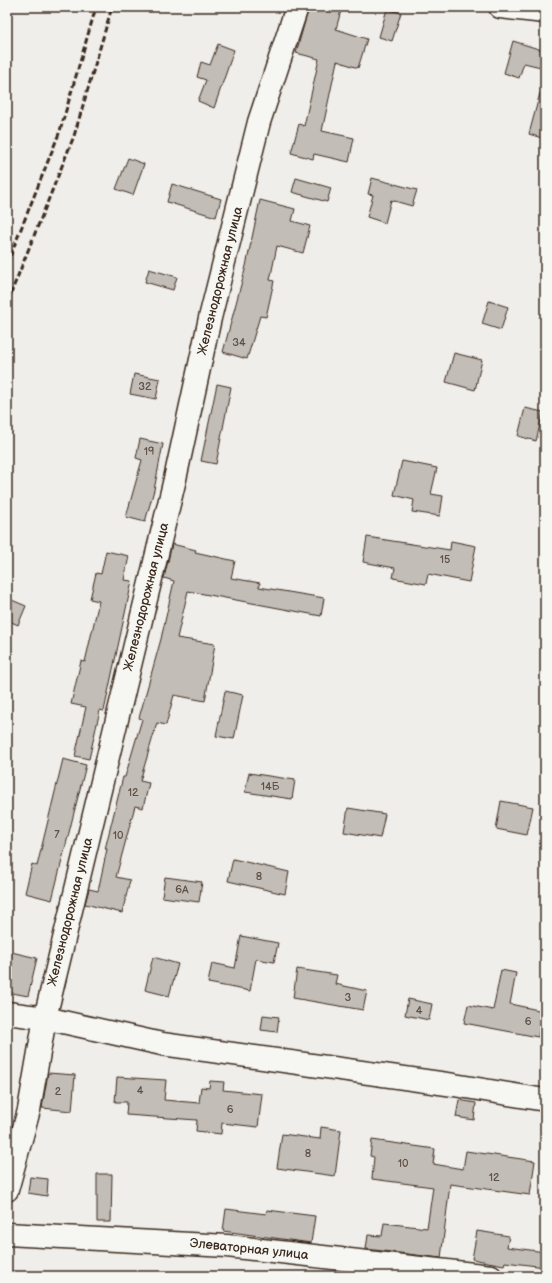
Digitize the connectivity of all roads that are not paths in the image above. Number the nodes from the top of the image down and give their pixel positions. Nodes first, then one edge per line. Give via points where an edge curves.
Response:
1 (297, 7) edge
2 (500, 7) edge
3 (545, 12) edge
4 (7, 1014) edge
5 (45, 1018) junction
6 (545, 1100) edge
7 (7, 1190) edge
8 (7, 1234) edge
9 (490, 1276) edge

1 - 5 street, Железнодорожная улица via 259,122 210,318 175,479
2 - 3 street
4 - 5 street
5 - 6 street via 162,1044
5 - 7 street, Железнодорожная улица via 29,1110
8 - 9 street, Элеваторная улица via 227,1246

